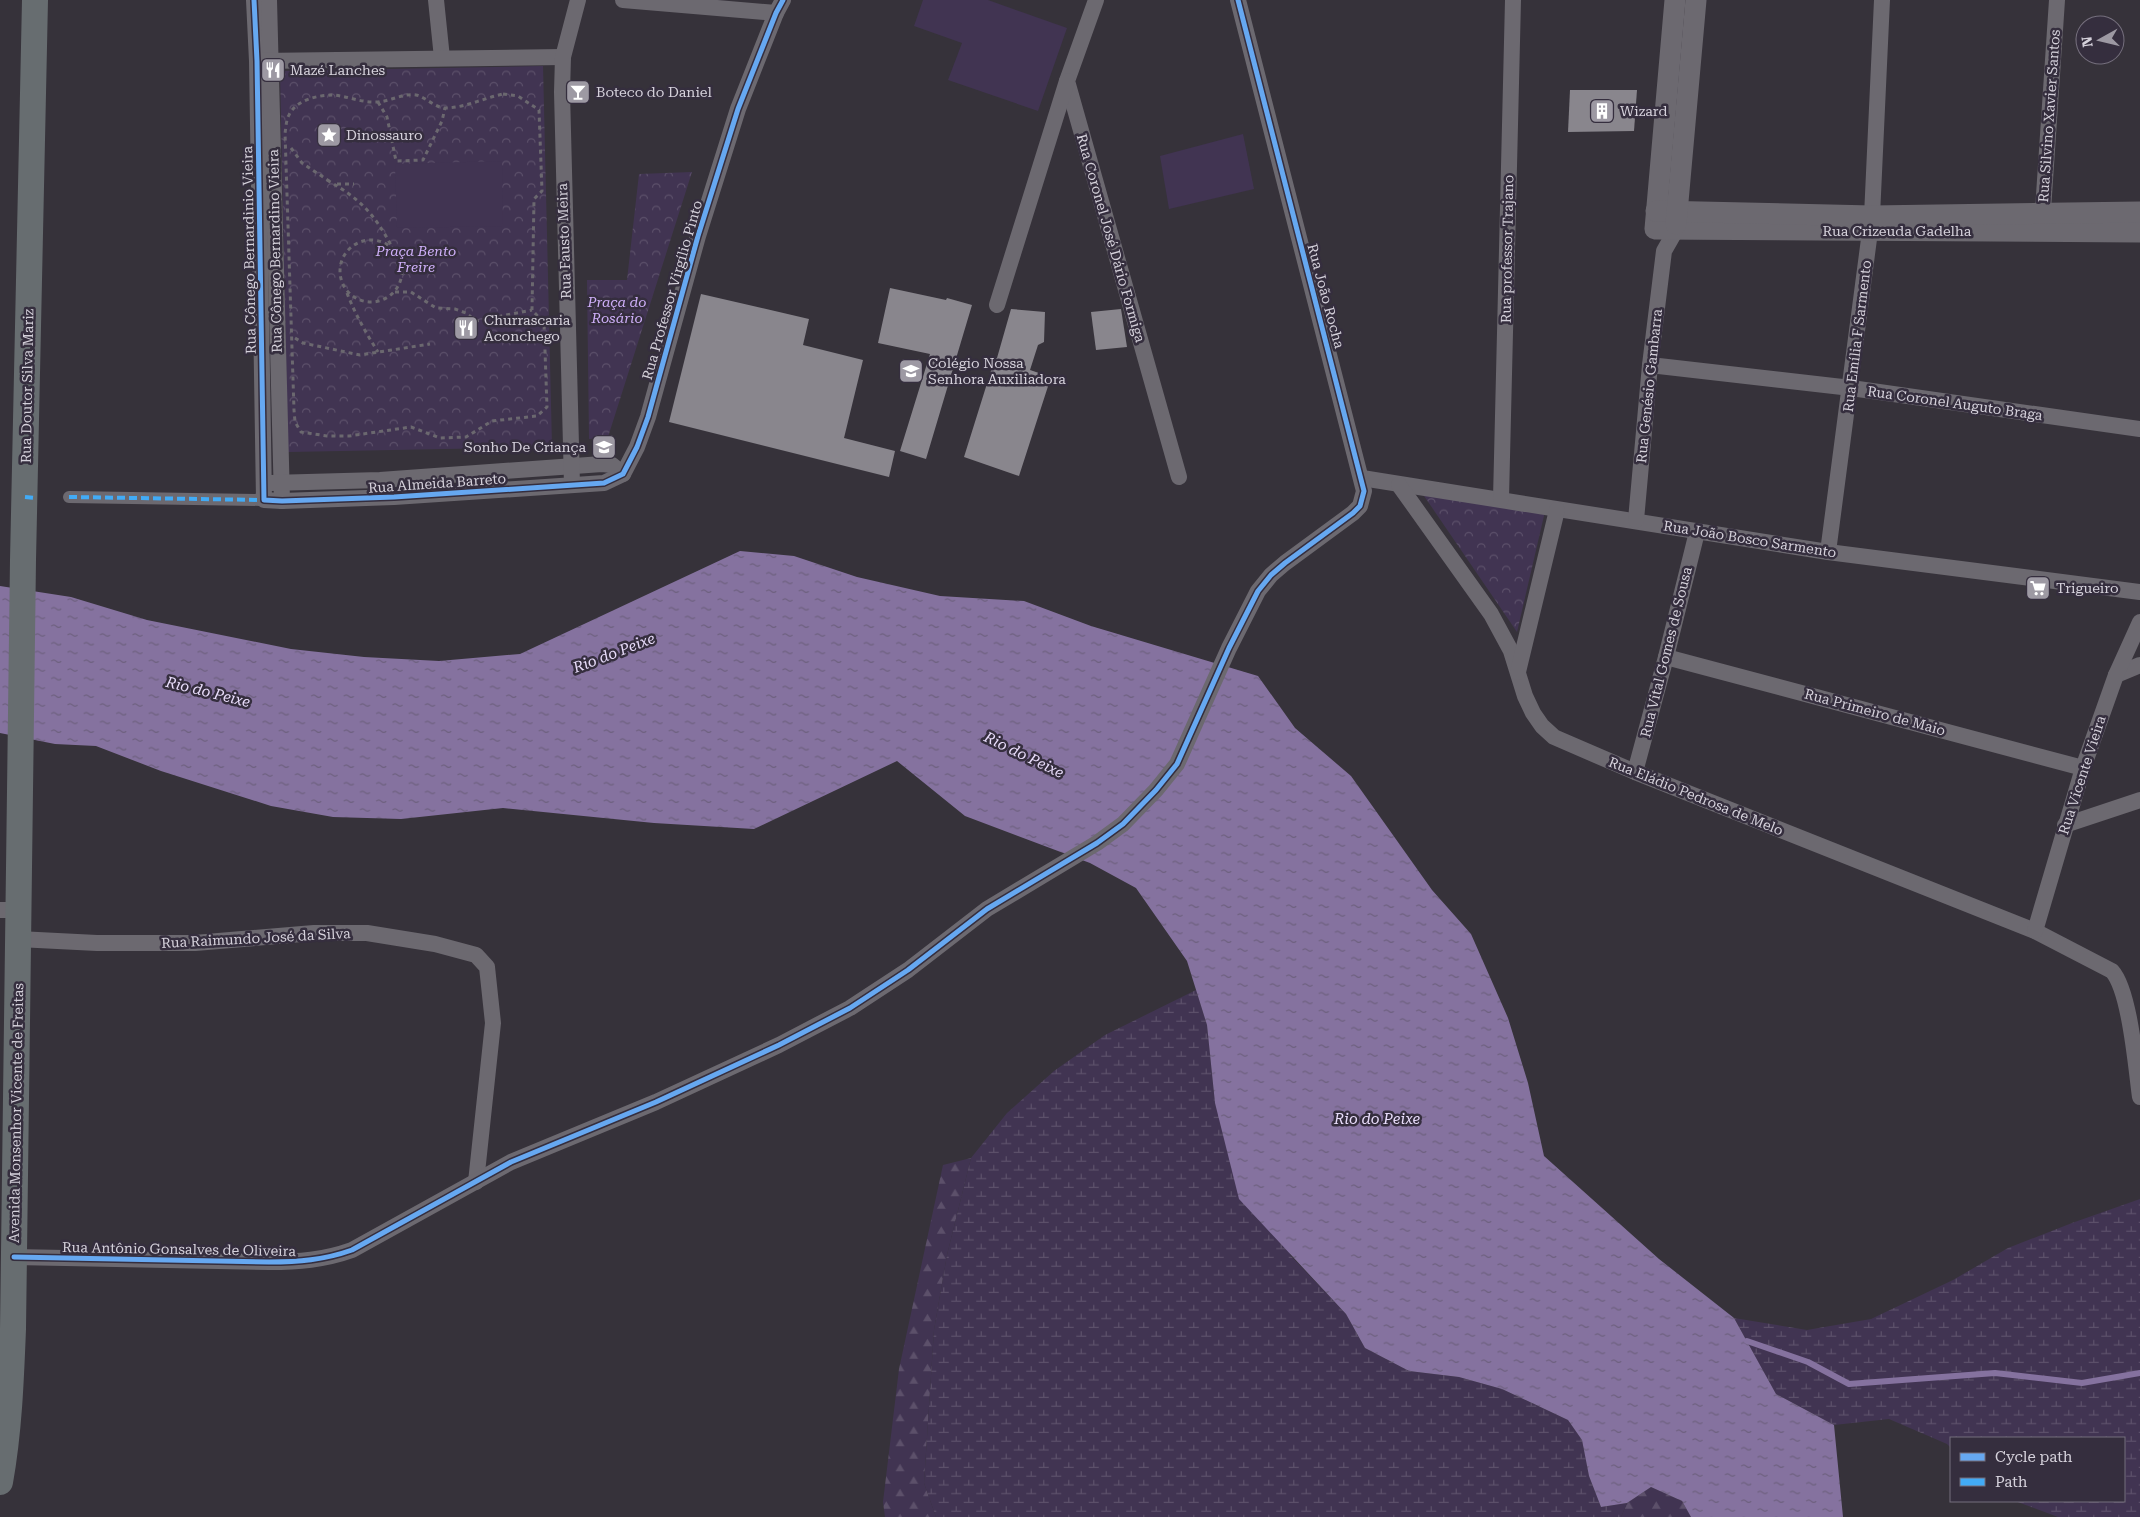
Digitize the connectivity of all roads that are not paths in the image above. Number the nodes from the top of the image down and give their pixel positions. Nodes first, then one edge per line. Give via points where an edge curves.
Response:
1 (35, 0) edge
2 (254, 0) edge
3 (269, 0) edge
4 (436, 0) edge
5 (578, 0) edge
6 (623, 0) edge
7 (1096, 0) edge
8 (1238, 0) edge
9 (1513, 0) edge
10 (1675, 0) edge
11 (1696, 0) edge
12 (1882, 0) edge
13 (2057, 0) edge
14 (779, 7) edge
15 (563, 57) junction
16 (442, 58) junction
17 (264, 61) junction
18 (1067, 81) junction
19 (2140, 212) edge
20 (1666, 220) junction
21 (2042, 223) junction
22 (1871, 224) junction
23 (2140, 232) edge
24 (997, 304) dead end
25 (1650, 365) junction
26 (1851, 388) junction
27 (2140, 429) edge
28 (570, 467) junction
29 (616, 474) junction
30 (1179, 477) dead end
31 (1362, 478) junction
32 (264, 483) junction
33 (281, 484) junction
34 (572, 485) junction
35 (1399, 485) junction
36 (69, 497) dead end
37 (1501, 499) junction
38 (264, 500) junction
39 (282, 501) junction
40 (1557, 510) junction
41 (1636, 520) junction
42 (1697, 532) junction
43 (1828, 552) junction
44 (1285, 563) joint
45 (2140, 592) edge
46 (2140, 622) edge
47 (1666, 657) junction
48 (2140, 666) edge
49 (1518, 672) junction
50 (2116, 675) junction
51 (2083, 768) junction
52 (20, 772) joint
53 (1635, 772) junction
54 (2140, 800) edge
55 (2065, 825) junction
56 (9, 910) edge
57 (2034, 931) junction
58 (18, 939) junction
59 (2136, 1042) edge
60 (2140, 1097) edge
61 (476, 1182) junction
62 (9, 1242) edge
63 (1, 1466) edge

1 - 52 main road, Rua Doutor Silva Mariz via 30,497 23,560
2 - 17 street, Rua Cônego Bernardinio Vieira
3 - 17 street, Rua Cônego Bernardino Vieira
4 - 16 street
5 - 15 street, Rua Fausto Meira
6 - 14 street
7 - 18 street
8 - 31 street, Rua João Rocha
9 - 37 street, Rua professor Trajano
10 - 20 street, Rua Genésio Gambarra
11 - 20 street, Rua Genésio Gambarra
12 - 22 street, Rua Emília F Sarmento
13 - 21 street, Rua Silvino Xavier Santos
14 - 29 street, Rua Professor Virgílio Pinto via 738,109 698,236 648,418 632,459
15 - 16 street
15 - 28 street, Rua Fausto Meira
16 - 17 street
17 - 32 street, Rua Cônego Bernardinio Vieira
17 - 33 street, Rua Cônego Bernardino Vieira
18 - 24 street
18 - 30 street, Rua Coronel José Dário Formiga
19 - 21 street, Rua Crizeuda Gadelha
20 - 22 street, Rua Crizeuda Gadelha
20 - 25 street, Rua Genésio Gambarra
21 - 22 street, Rua Crizeuda Gadelha
21 - 23 street, Rua Crizeuda Gadelha
22 - 26 street, Rua Emília F Sarmento
25 - 26 street, Rua Coronel Auguto Braga
25 - 41 street, Rua Genésio Gambarra
26 - 27 street, Rua Coronel Auguto Braga
26 - 43 street, Rua Emília F Sarmento
28 - 29 street, Rua Almeida Barreto via 602,464
28 - 33 street, Rua Almeida Barreto
28 - 34 street, Rua Fausto Meira
29 - 34 street, Rua Almeida Barreto
31 - 35 street, Rua João Bosco Sarmento
31 - 44 street, Rua João Rocha via 1364,491 1360,506
32 - 33 street, Rua Almeida Barreto
32 - 38 street, Rua Cônego Bernardinio Vieira
33 - 39 street, Rua Cônego Bernardino Vieira
34 - 39 street, Rua Almeida Barreto via 394,498
35 - 37 street, Rua João Bosco Sarmento
35 - 49 street, Rua Eládio Pedrosa de Melo via 1491,614 1511,650
36 - 38 street
37 - 40 street, Rua João Bosco Sarmento
38 - 39 street, Rua Almeida Barreto
40 - 41 street, Rua João Bosco Sarmento
40 - 49 street
41 - 42 street, Rua João Bosco Sarmento
42 - 43 street, Rua João Bosco Sarmento
42 - 47 street, Rua Vital Gomes de Sousa
43 - 45 street, Rua João Bosco Sarmento
44 - 61 street, Rua Antônio Gonsalves de Oliveira via 1258,591 1242,620 1177,764 1123,824 988,909 908,970 850,1008 770,1049 656,1102 511,1162
46 - 50 street, Rua Vicente Vieira
47 - 51 street, Rua Primeiro de Maio
47 - 53 street, Rua Vital Gomes de Sousa
48 - 50 street
49 - 53 street, Rua Eládio Pedrosa de Melo via 1533,713 1554,737
50 - 51 street, Rua Vicente Vieira
51 - 55 street, Rua Vicente Vieira
52 - 56 main road, Avenida Monsenhor Vicente de Freitas
53 - 57 street, Rua Eládio Pedrosa de Melo
54 - 55 street
55 - 57 street, Rua Vicente Vieira
56 - 58 main road, Avenida Monsenhor Vicente de Freitas
57 - 59 street, Rua Eládio Pedrosa de Melo via 2112,971 2122,988
58 - 61 street, Rua Raimundo José da Silva via 195,943 314,933 366,933 435,944 476,955 487,967 493,1023
58 - 62 main road, Avenida Monsenhor Vicente de Freitas
59 - 60 street
61 - 62 street, Rua Antônio Gonsalves de Oliveira via 367,1243 333,1256 306,1261 188,1262
62 - 63 main road, Avenida Monsenhor Vicente de Freitas via 11,1386

